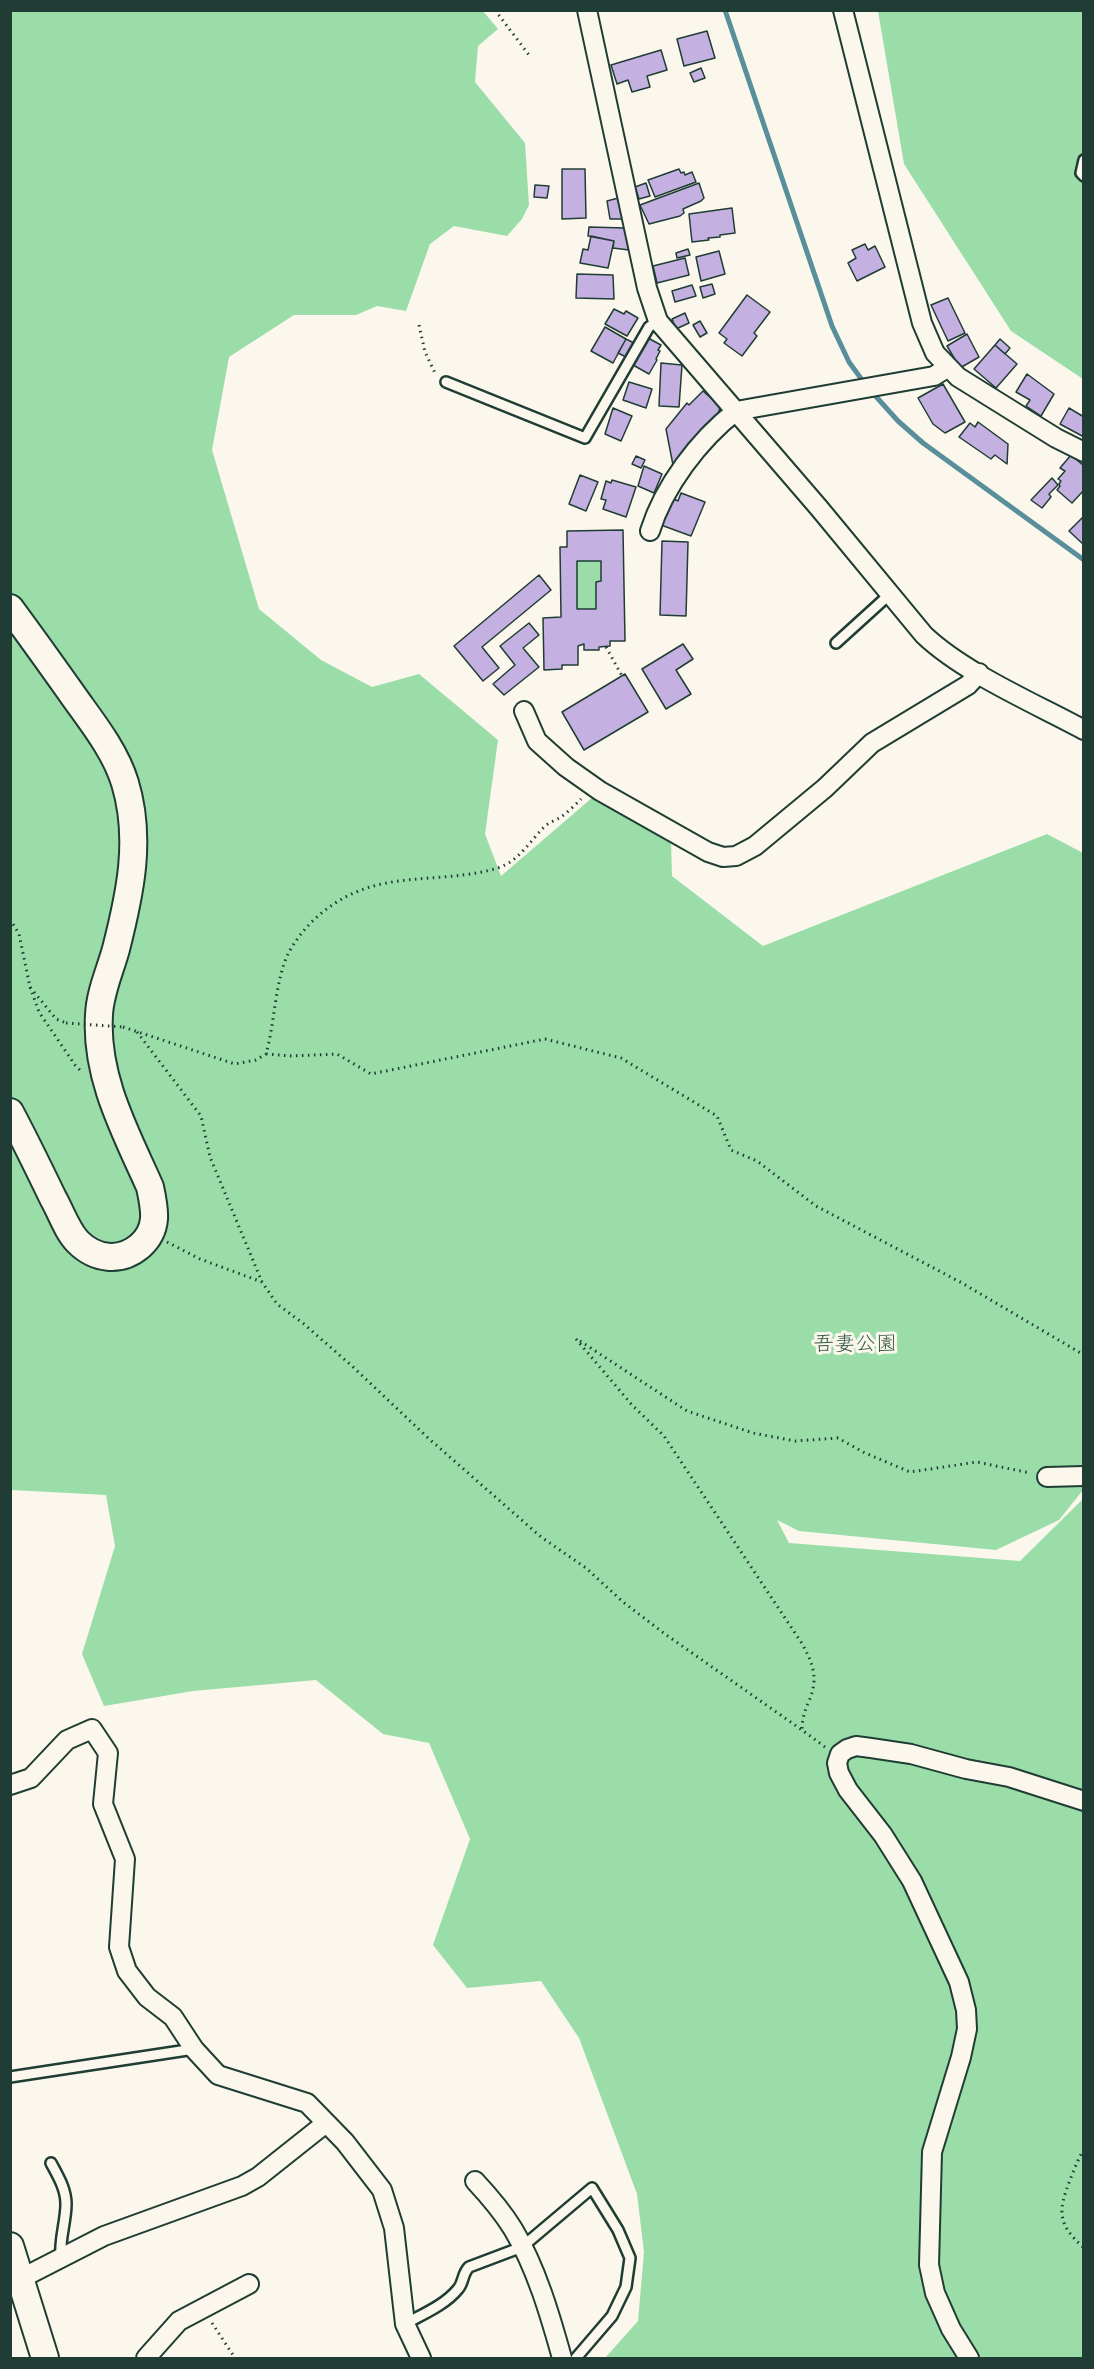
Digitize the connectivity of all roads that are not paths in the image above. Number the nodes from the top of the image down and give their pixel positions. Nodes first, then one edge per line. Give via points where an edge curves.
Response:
1 (587, 10) edge
2 (843, 10) edge
3 (1083, 160) edge
4 (1083, 176) edge
5 (658, 321) junction
6 (948, 368) junction
7 (446, 382) road end
8 (736, 411) junction
9 (1083, 453) edge
10 (650, 531) dead end
11 (890, 594) junction
12 (10, 608) edge
13 (836, 643) dead end
14 (979, 673) junction
15 (524, 711) dead end
16 (1083, 730) edge
17 (10, 1112) edge
18 (1083, 1476) edge
19 (1047, 1477) road end
20 (10, 1785) edge
21 (1083, 1801) edge
22 (194, 2049) junction
23 (10, 2077) edge
24 (326, 2123) junction
25 (51, 2163) dead end
26 (476, 2181) dead end
27 (10, 2246) edge
28 (522, 2247) junction
29 (61, 2258) junction
30 (20, 2279) junction
31 (249, 2284) dead end
32 (405, 2324) junction
33 (45, 2358) edge
34 (146, 2358) edge
35 (421, 2358) edge
36 (562, 2358) edge
37 (576, 2358) edge
38 (969, 2358) edge

1 - 5 street via 647,288
2 - 6 street via 922,323 931,346
3 - 4 lane
5 - 7 lane via 649,327 585,438
5 - 8 street
6 - 8 street via 934,376
6 - 9 street
8 - 10 street via 721,423 669,487
8 - 11 street
11 - 13 lane
11 - 14 street via 937,647
12 - 17 street via 114,758 125,782 132,814 135,847 131,880 99,1013 98,1035 111,1099 150,1188 156,1223 144,1242 127,1254 107,1257 98,1256 76,1240
14 - 15 street via 968,685 872,742 825,788 755,846 736,856 708,852 594,786 544,750
14 - 16 street
18 - 19 street
20 - 22 street via 31,1778 67,1740 92,1729 108,1753 103,1804 125,1859 119,1947 127,1971 147,1997 173,2018
21 - 38 street via 1009,1777 911,1754 856,1746 840,1754 837,1763 843,1782 884,1835 912,1881 965,2002 967,2029 933,2152 929,2265 934,2293
22 - 23 lane
22 - 24 street via 218,2075 307,2103
24 - 29 street via 242,2186 104,2236
24 - 32 street via 382,2190 394,2228
25 - 29 lane via 62,2184 66,2206
26 - 28 street
27 - 30 street
28 - 32 lane via 469,2267 463,2272 460,2287 446,2301
28 - 36 street
28 - 37 lane via 592,2188 618,2230 630,2258 626,2287 612,2316
29 - 30 street
30 - 33 street
31 - 34 street via 179,2321
32 - 35 street

